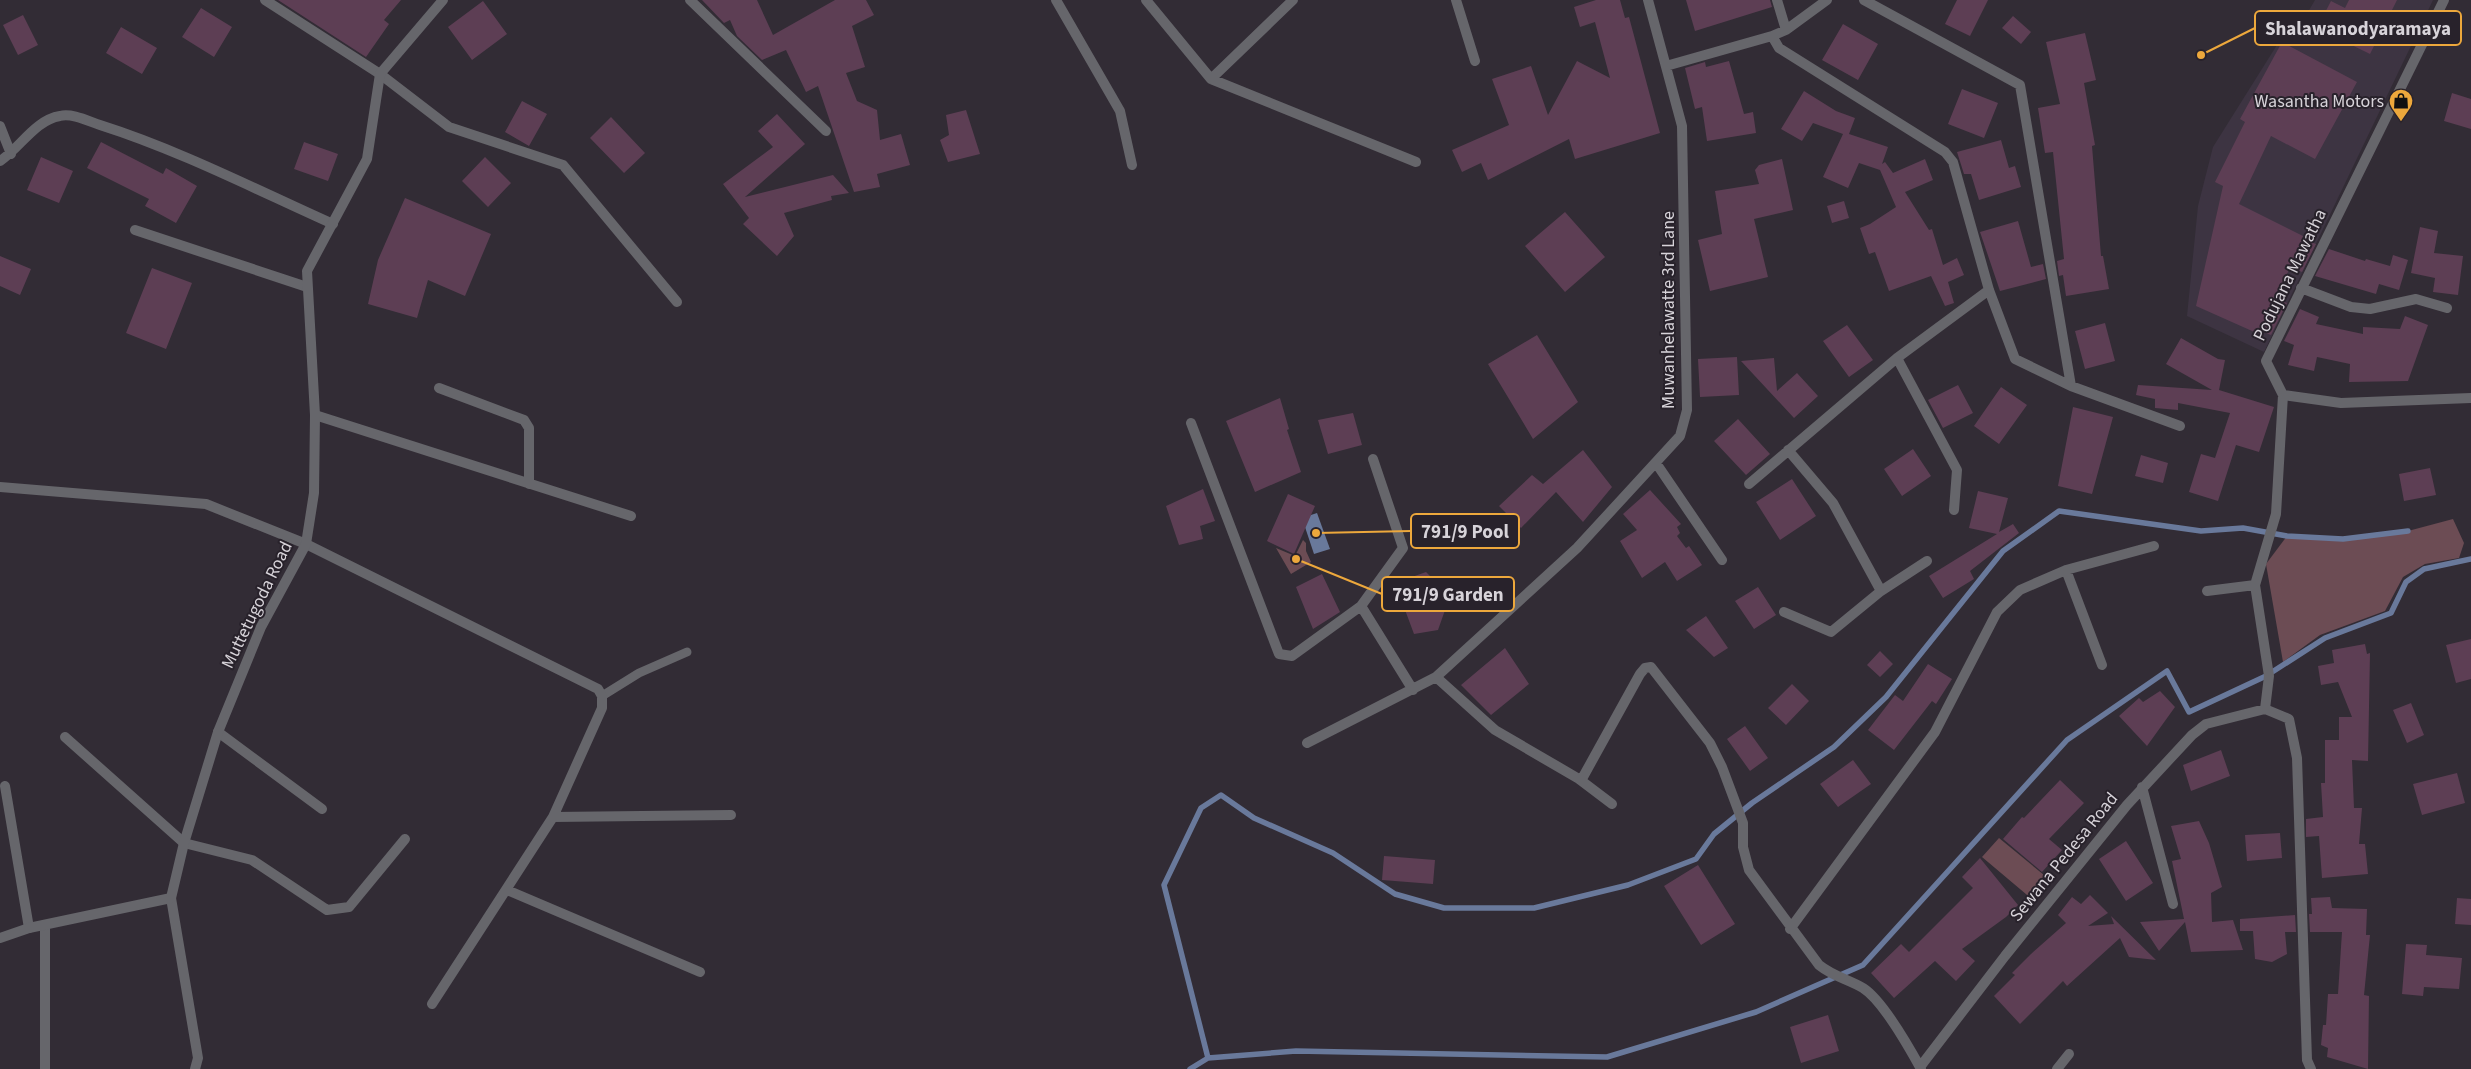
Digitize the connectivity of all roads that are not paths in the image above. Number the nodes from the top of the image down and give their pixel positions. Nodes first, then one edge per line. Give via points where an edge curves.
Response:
1 (265, 0) edge
2 (443, 0) edge
3 (690, 0) edge
4 (1056, 0) edge
5 (1146, 0) edge
6 (1293, 0) edge
7 (1456, 0) edge
8 (1648, 0) edge
9 (1777, 0) edge
10 (1827, 0) edge
11 (1864, 0) edge
12 (2444, 0) edge
13 (1786, 30) junction
14 (1772, 36) junction
15 (1475, 61) dead end
16 (1666, 66) junction
17 (380, 74) junction
18 (1211, 80) junction
19 (0, 126) edge
20 (826, 131) dead end
21 (11, 154) junction
22 (0, 161) edge
23 (1416, 162) dead end
24 (1132, 165) dead end
25 (334, 224) junction
26 (135, 230) dead end
27 (307, 287) junction
28 (2301, 288) junction
29 (1989, 290) junction
30 (678, 302) dead end
31 (2447, 308) dead end
32 (1897, 358) junction
33 (2071, 386) junction
34 (439, 388) dead end
35 (2282, 395) junction
36 (2471, 398) edge
37 (315, 415) junction
38 (1191, 423) dead end
39 (2180, 426) dead end
40 (1788, 450) junction
41 (1373, 459) dead end
42 (1656, 463) junction
43 (529, 484) junction
44 (1749, 484) dead end
45 (0, 487) edge
46 (1954, 510) dead end
47 (631, 516) dead end
48 (306, 544) junction
49 (2154, 546) dead end
50 (1722, 560) dead end
51 (1927, 561) dead end
52 (2066, 570) junction
53 (2255, 585) junction
54 (1881, 591) junction
55 (2207, 591) dead end
56 (1361, 606) junction
57 (1784, 612) dead end
58 (687, 652) dead end
59 (2102, 665) dead end
60 (1436, 677) junction
61 (1414, 690) junction
62 (602, 696) junction
63 (2265, 709) junction
64 (218, 732) junction
65 (65, 737) dead end
66 (1307, 743) dead end
67 (1579, 778) junction
68 (5, 786) dead end
69 (2142, 787) junction
70 (1612, 804) dead end
71 (322, 809) dead end
72 (731, 815) dead end
73 (553, 817) junction
74 (405, 839) dead end
75 (184, 843) junction
76 (508, 890) junction
77 (171, 898) junction
78 (2173, 904) dead end
79 (45, 925) junction
80 (29, 928) junction
81 (1790, 929) junction
82 (0, 938) edge
83 (700, 972) dead end
84 (432, 1004) dead end
85 (2069, 1054) dead end
86 (1921, 1068) edge
87 (45, 1069) edge
88 (195, 1069) edge
89 (2057, 1069) edge
90 (2311, 1069) edge

1 - 17 street
2 - 17 street
3 - 20 street
4 - 24 street via 1120,111
5 - 18 street
6 - 18 street
7 - 15 street
8 - 16 street, Muwanhelawatte 3rd Lane
9 - 13 street
10 - 13 street
11 - 33 street via 2020,86
12 - 28 street, Podujana Mawatha
13 - 14 street
14 - 16 street
14 - 29 street via 1779,48 1945,152 1953,162
16 - 42 street, Muwanhelawatte 3rd Lane via 1683,137 1687,410 1680,436
17 - 25 street, Muttetugoda Road via 367,159
17 - 30 street via 449,127 563,165
18 - 23 street
19 - 21 street
21 - 22 street
21 - 25 street via 43,122 60,115 80,118 128,134
25 - 27 street, Muttetugoda Road via 307,271
26 - 27 street
27 - 37 street, Muttetugoda Road
28 - 31 street via 2351,307 2370,309 2416,298
28 - 35 street, Podujana Mawatha via 2266,361
29 - 32 street
29 - 33 street via 2015,359
32 - 40 street
32 - 46 street via 1957,470
33 - 39 street
34 - 43 street via 524,420 529,428
35 - 36 street via 2341,403
35 - 53 street via 2276,514
37 - 43 street
37 - 48 street, Muttetugoda Road via 314,493
38 - 56 street via 1279,654 1292,656
40 - 44 street
40 - 54 street via 1833,503
41 - 56 street via 1403,548
42 - 50 street
42 - 60 street, Muwanhelawatte 3rd Lane via 1577,548
43 - 47 street
45 - 48 street via 206,504
48 - 62 street via 598,688
48 - 64 street, Muttetugoda Road via 260,627
49 - 52 street
51 - 54 street
52 - 59 street
52 - 81 street via 2020,590 1997,612 1935,732
53 - 55 street
53 - 63 street via 2268,663 2269,688
54 - 57 street via 1831,632
56 - 61 street
58 - 62 lane via 639,673
60 - 61 street, Muwanhelawatte 3rd Lane
60 - 67 street via 1495,730
61 - 66 street, Muwanhelawatte 3rd Lane
62 - 73 street via 602,708
63 - 69 street, Sewana Pedesa Road via 2206,724
63 - 90 street via 2289,719 2297,758 2307,1060
64 - 71 street
64 - 75 street, Muttetugoda Road
65 - 75 street
67 - 70 street
67 - 81 street via 1583,777 1640,674 1651,667 1710,744 1743,824 1748,870
68 - 80 street
69 - 78 street
69 - 86 street, Sewana Pedesa Road via 2005,956
72 - 73 street
73 - 76 street
74 - 75 street via 349,907 327,910 252,860
75 - 77 street, Muttetugoda Road
76 - 83 street
76 - 84 street
77 - 79 street
77 - 88 street via 198,1058
79 - 80 street
79 - 87 street
80 - 82 street
81 - 86 street via 1831,975 1864,989 1893,1021
85 - 89 street

